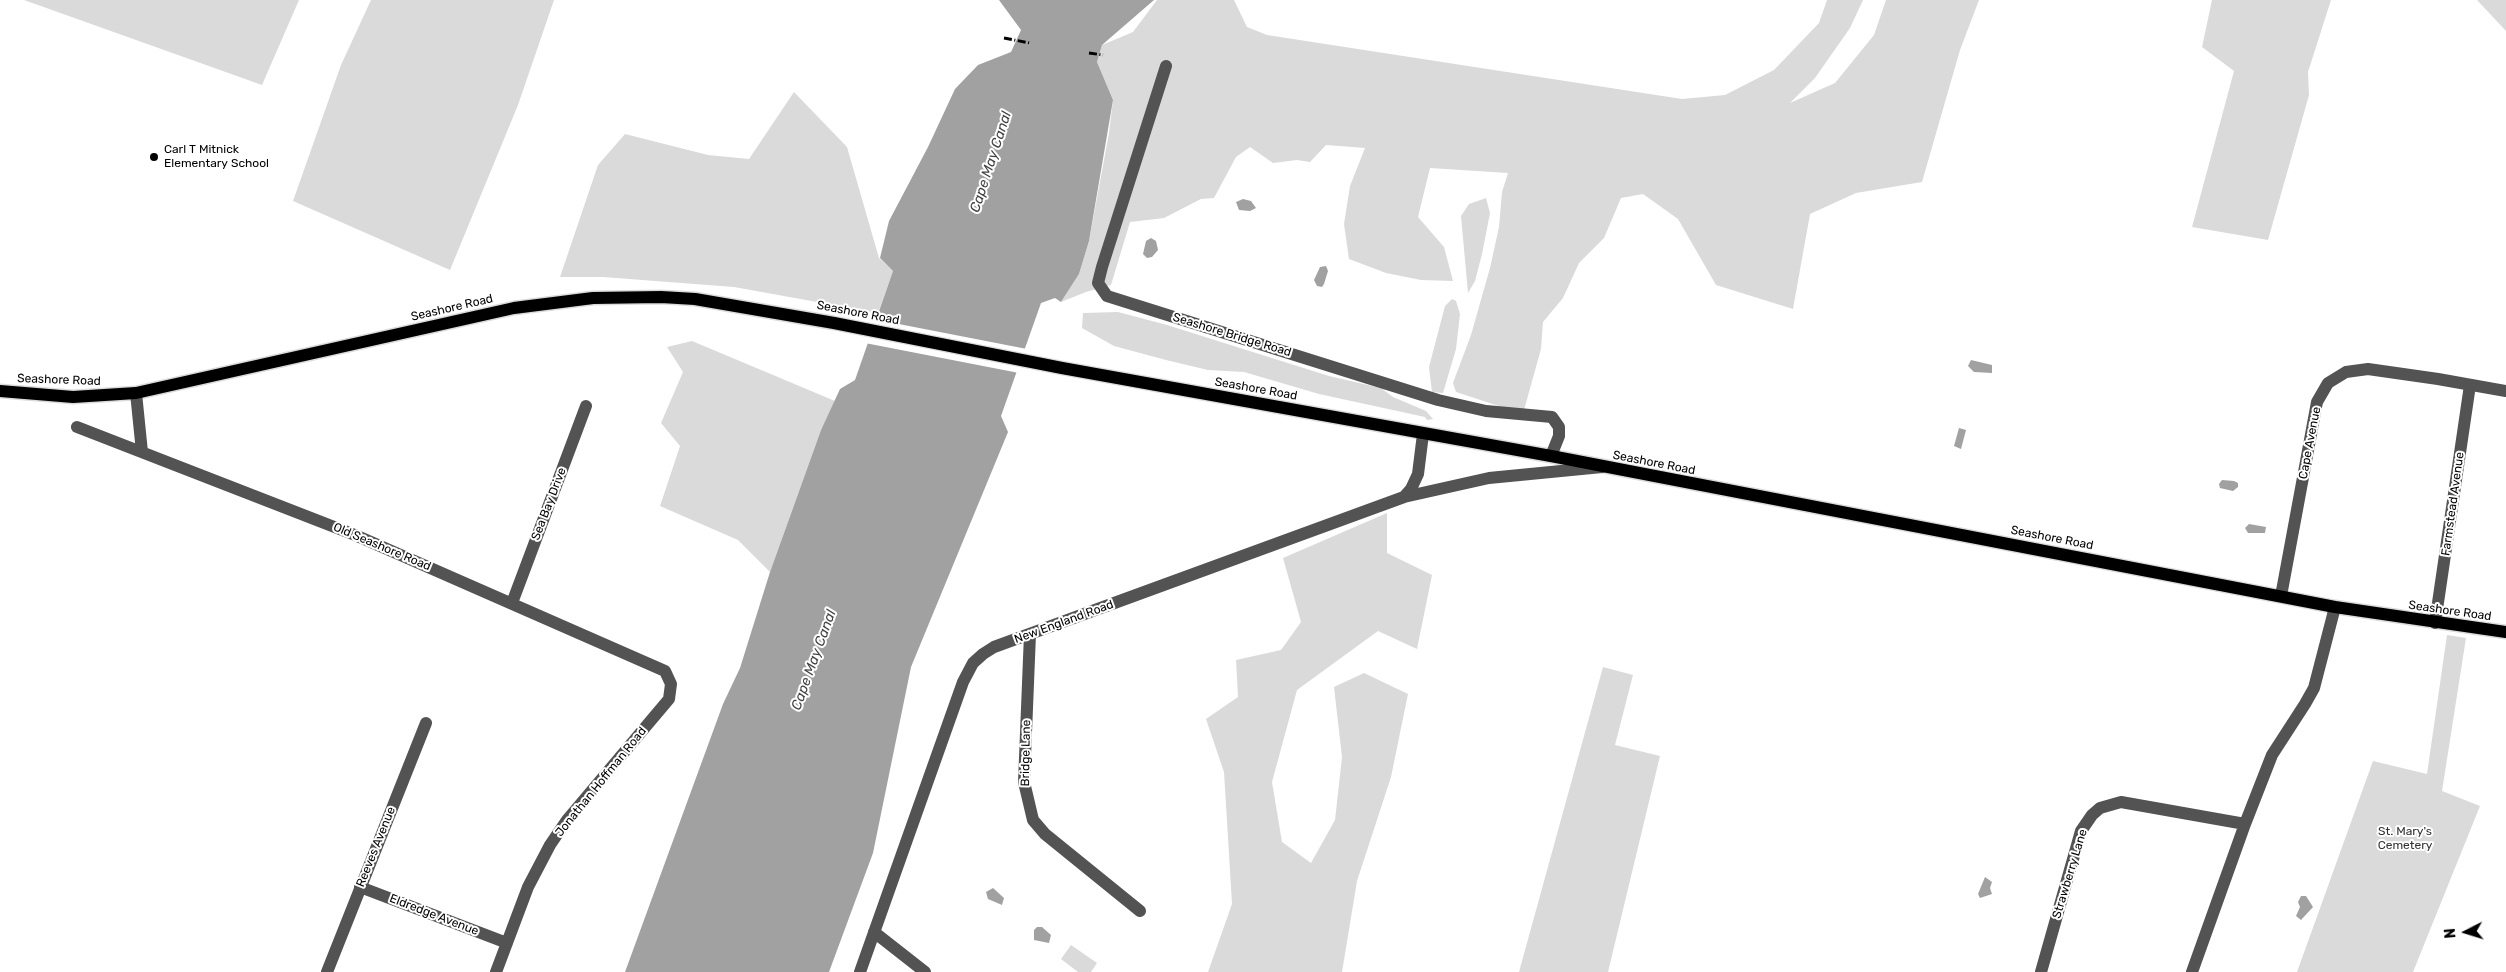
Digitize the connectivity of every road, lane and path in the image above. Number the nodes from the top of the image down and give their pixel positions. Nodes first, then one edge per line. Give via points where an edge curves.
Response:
1 (1166, 66) dead end
2 (2470, 385) junction
3 (0, 391) edge
4 (2506, 392) edge
5 (136, 393) junction
6 (586, 406) dead end
7 (77, 427) dead end
8 (1423, 434) junction
9 (142, 452) junction
10 (1551, 456) junction
11 (1602, 467) junction
12 (1404, 498) junction
13 (2281, 596) junction
14 (512, 603) junction
15 (2335, 607) junction
16 (2436, 623) junction
17 (2506, 632) edge
18 (1030, 634) junction
19 (669, 677) joint
20 (426, 723) dead end
21 (2245, 824) junction
22 (360, 888) junction
23 (1140, 910) dead end
24 (874, 932) junction
25 (507, 943) junction
26 (327, 972) edge
27 (496, 972) edge
28 (860, 972) edge
29 (925, 972) edge
30 (2041, 972) edge
31 (2192, 972) edge

1 - 10 street, Seashore Bridge Road via 1102,267 1098,283 1107,296 1438,400 1486,411 1552,417 1559,427 1559,436
2 - 4 street, Cape Avenue
2 - 13 street, Cape Avenue via 2368,370 2346,372 2328,384 2317,402
2 - 16 street, Farmstead Avenue
3 - 5 main road, Seashore Road via 73,397
5 - 8 main road, Seashore Road via 514,308 594,298 661,296 834,322 1062,368
5 - 9 street
6 - 14 street, Sea Bay Drive
7 - 9 street, Old Seashore Road
8 - 10 main road, Seashore Road
8 - 12 street via 1418,474
9 - 14 street, Old Seashore Road via 355,535
10 - 11 main road, Seashore Road
11 - 12 street, New England Road via 1489,478
11 - 13 main road, Seashore Road
12 - 18 street, New England Road
13 - 15 main road, Seashore Road
14 - 19 street, Old Seashore Road via 658,667
15 - 16 main road, Seashore Road
15 - 21 street via 2314,688 2272,755
16 - 17 main road, Seashore Road
18 - 23 street, Bridge Lane via 1024,782 1033,820
18 - 24 street, New England Road via 994,647 983,654 967,673
19 - 25 street, Jonathan Hoffman Road via 669,699 567,820 550,845 528,887
20 - 22 street, Reeves Avenue
21 - 30 street, Strawberry Lane via 2132,802 2100,808 2081,831
21 - 31 street
22 - 25 street, Eldredge Avenue
22 - 26 street, Reeves Avenue
24 - 28 street, New England Road
24 - 29 street
25 - 27 street, Jonathan Hoffman Road

